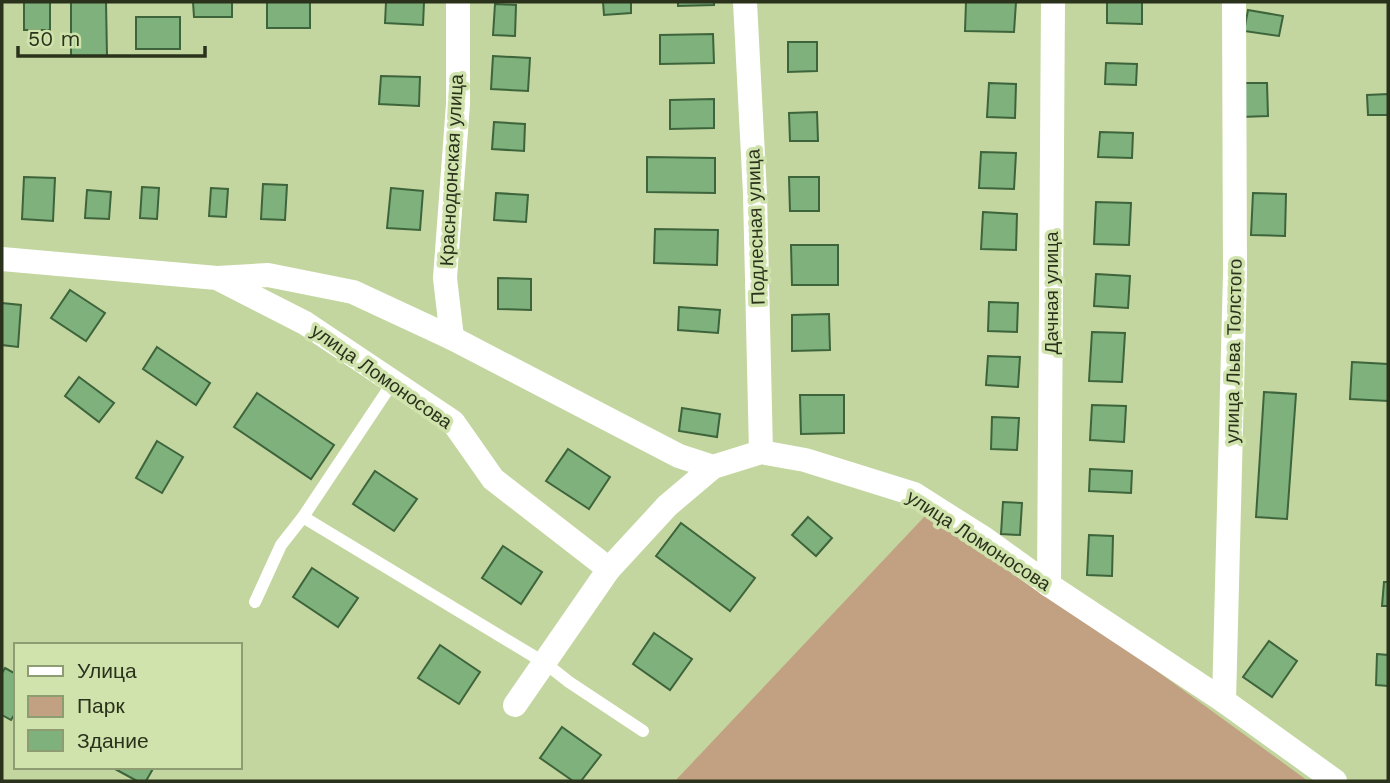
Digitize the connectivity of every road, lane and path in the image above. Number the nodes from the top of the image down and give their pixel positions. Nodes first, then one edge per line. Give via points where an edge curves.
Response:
1 (458, 2) edge
2 (746, 2) edge
3 (1052, 2) edge
4 (1234, 2) edge
5 (2, 258) edge
6 (217, 278) junction
7 (452, 338) junction
8 (393, 382) junction
9 (761, 452) junction
10 (713, 467) junction
11 (303, 517) junction
12 (609, 569) junction
13 (1049, 585) junction
14 (255, 602) dead end
15 (544, 663) junction
16 (1224, 701) junction
17 (515, 705) dead end
18 (643, 731) dead end
19 (1335, 781) edge

1 - 7 street, Краснодонская улица via 458,104 445,278
2 - 9 street, Подлесная улица
3 - 13 street, Дачная улица
4 - 16 street, улица Льва Толстого via 1236,273
5 - 6 street, улица Ломоносова
6 - 7 street via 268,275 353,292
6 - 8 street, улица Ломоносова via 305,323
7 - 10 street via 679,456
8 - 11 lane
8 - 12 street, улица Ломоносова via 453,422 493,479
9 - 10 street, улица Ломоносова
9 - 13 street, улица Ломоносова via 805,460 914,494
10 - 12 street, улица Ломоносова via 667,506
11 - 14 lane via 281,545
11 - 15 lane
12 - 15 street
13 - 16 street, улица Ломоносова
15 - 17 street
15 - 18 lane
16 - 19 street, улица Ломоносова

